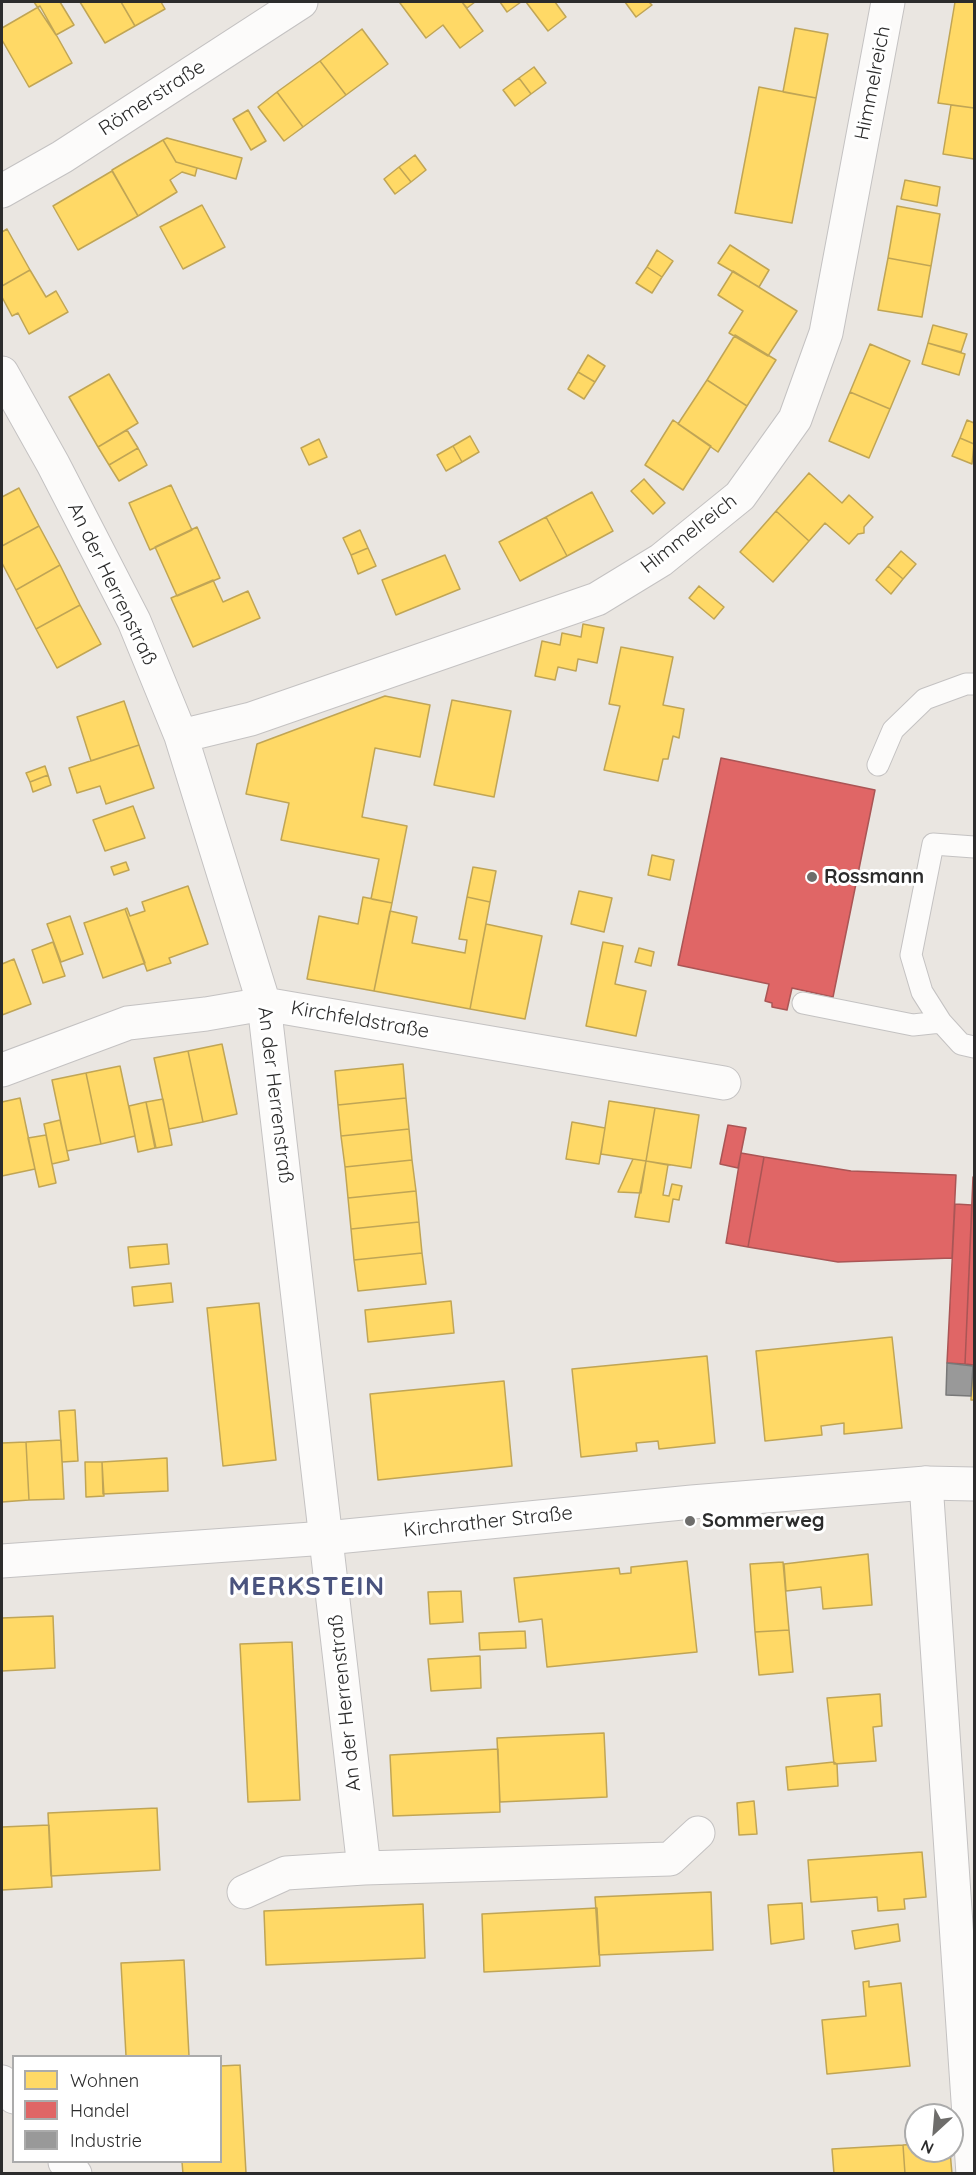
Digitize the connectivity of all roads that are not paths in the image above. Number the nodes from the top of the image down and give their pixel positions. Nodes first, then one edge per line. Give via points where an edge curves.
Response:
1 (301, 2) edge
2 (888, 2) edge
3 (2, 191) edge
4 (2, 373) edge
5 (975, 684) edge
6 (181, 736) junction
7 (878, 765) dead end
8 (975, 847) edge
9 (803, 1003) dead end
10 (264, 1004) junction
11 (941, 1022) junction
12 (975, 1047) edge
13 (2, 1070) edge
14 (724, 1083) dead end
15 (926, 1483) junction
16 (975, 1484) edge
17 (326, 1538) junction
18 (2, 1561) edge
19 (698, 1833) dead end
20 (364, 1868) junction
21 (244, 1892) dead end
22 (2, 2082) edge
23 (12, 2094) edge
24 (974, 2174) edge

1 - 3 street, Römerstraße via 62,157
2 - 6 street, Himmelreich via 826,333 795,419 740,496 660,560 597,599 251,719
4 - 6 street, An der Herrenstraß via 134,621
5 - 7 lane via 925,699 893,730
6 - 10 street, An der Herrenstraß
8 - 11 lane via 933,844 913,940 914,972
9 - 11 lane via 913,1025
10 - 13 street, Kirchfeldstraße via 128,1023
10 - 14 street, Kirchfeldstraße
10 - 17 street, An der Herrenstraß
11 - 12 lane via 961,1044
15 - 16 street, Kirchrather Straße
15 - 17 street, Kirchrather Straße
15 - 24 street
17 - 18 street, Kirchrather Straße
17 - 20 street, An der Herrenstraß
19 - 20 street via 670,1859
20 - 21 street via 286,1873
22 - 23 street

